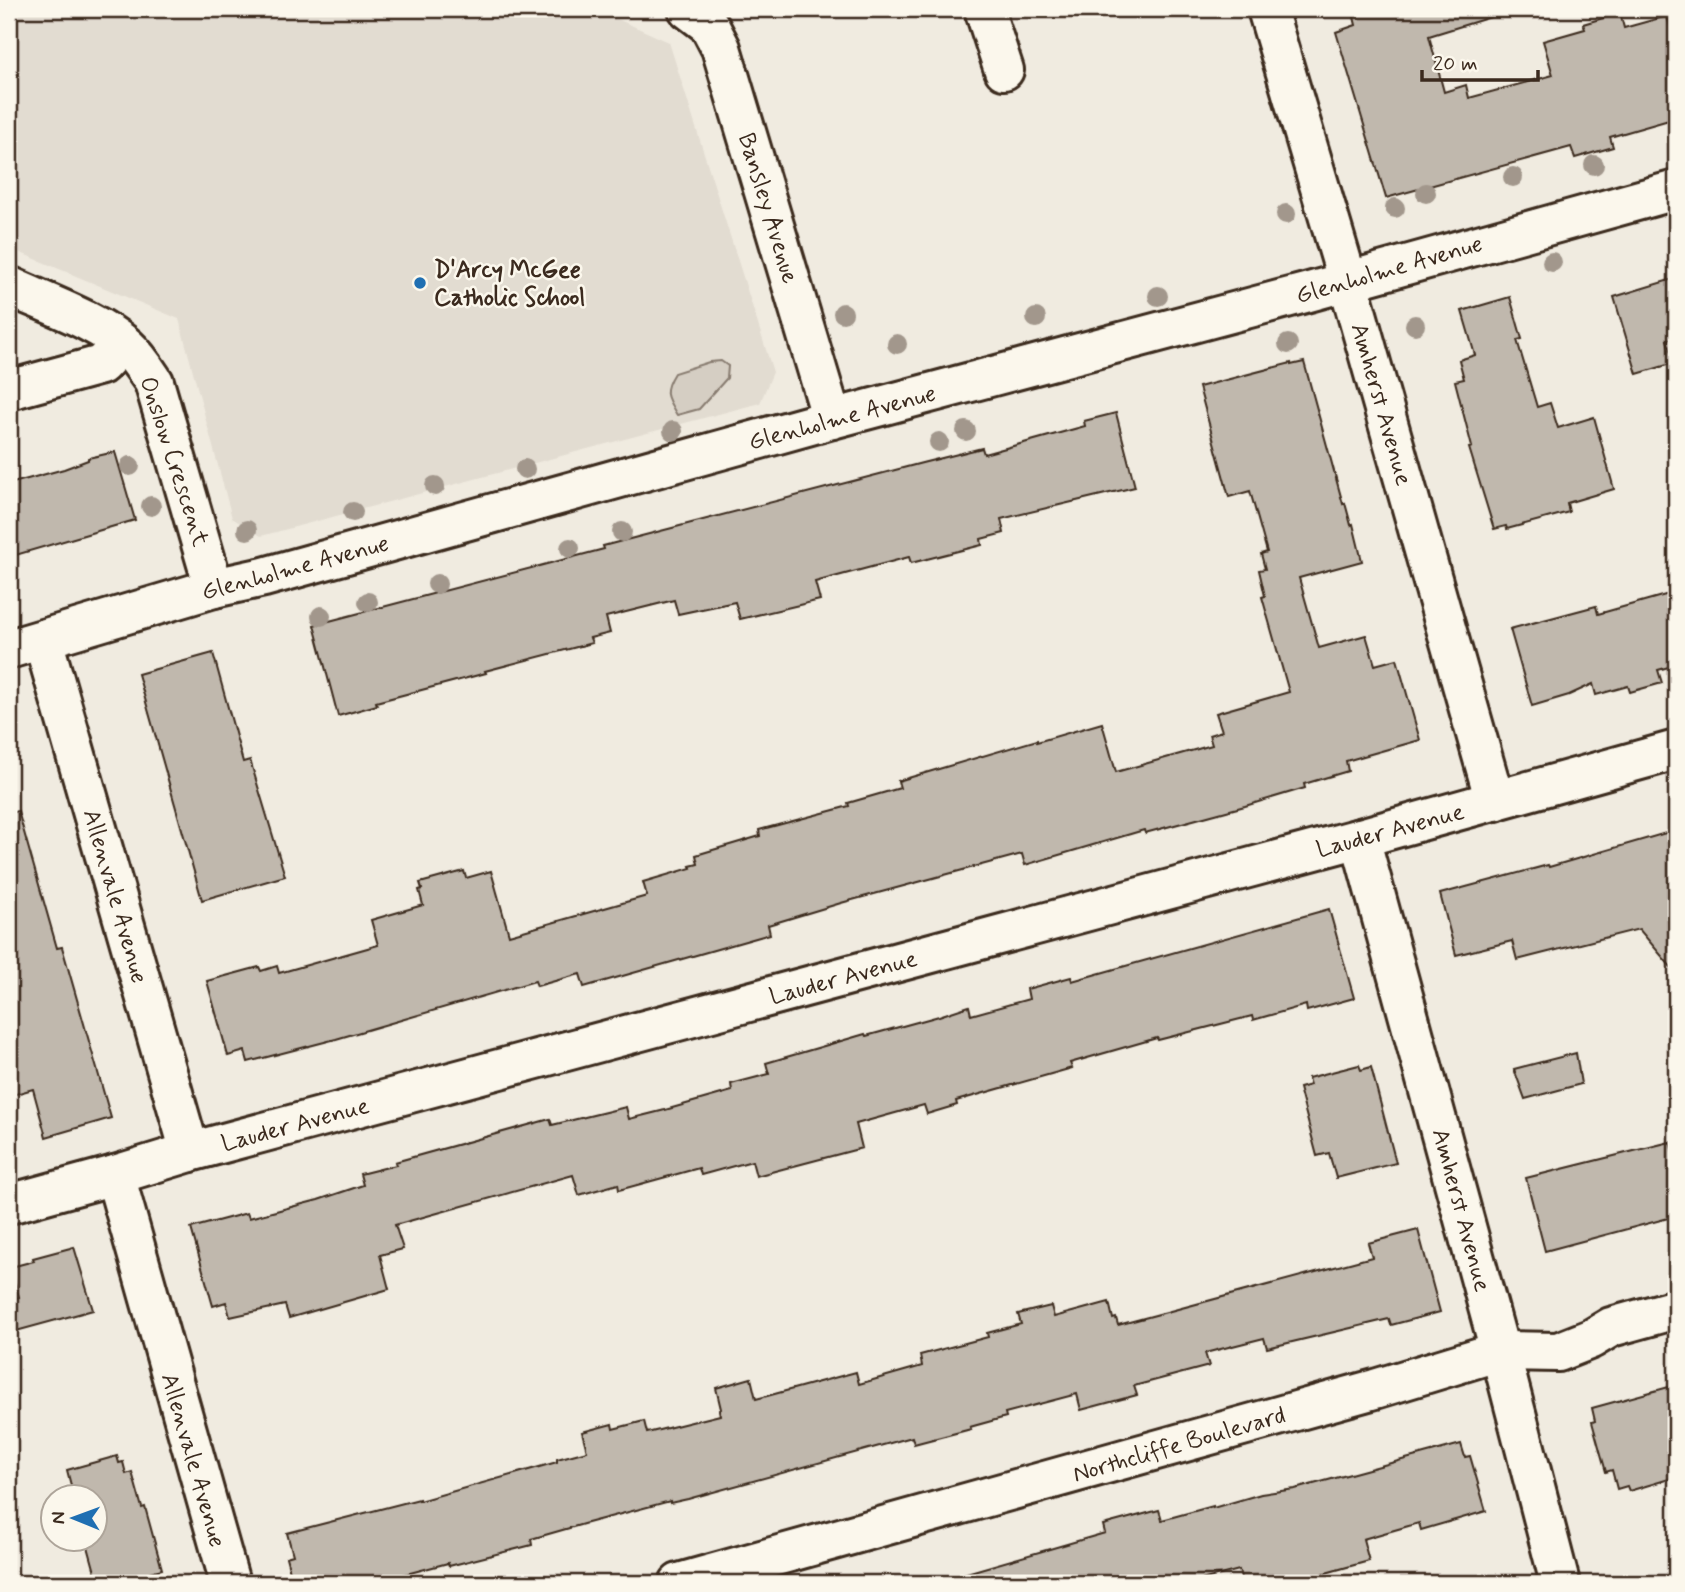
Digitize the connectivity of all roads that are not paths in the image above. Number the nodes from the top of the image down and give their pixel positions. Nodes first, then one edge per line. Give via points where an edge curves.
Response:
1 (688, 9) edge
2 (984, 9) edge
3 (1266, 9) edge
4 (1004, 69) dead end
5 (1676, 190) edge
6 (1348, 282) junction
7 (9, 286) edge
8 (122, 343) junction
9 (9, 390) edge
10 (832, 419) junction
11 (214, 589) junction
12 (26, 645) edge
13 (1676, 750) edge
14 (1495, 801) junction
15 (1360, 838) junction
16 (190, 1152) junction
17 (115, 1175) junction
18 (9, 1204) edge
19 (1676, 1310) edge
20 (1500, 1351) junction
21 (230, 1583) edge
22 (679, 1583) edge
23 (1560, 1583) edge

1 - 10 street, Bansley Avenue via 709,25 720,48
2 - 4 street
3 - 6 street, Amherst Avenue
5 - 6 street, Glenholme Avenue
6 - 10 street, Glenholme Avenue
6 - 14 street, Amherst Avenue
7 - 8 street, Onslow Crescent via 108,332
8 - 9 street via 101,365
8 - 11 street, Onslow Crescent via 154,382
10 - 11 street, Glenholme Avenue
11 - 12 street, Glenholme Avenue
12 - 16 street, Allenvale Avenue
13 - 14 street, Lauder Avenue
14 - 15 street, Lauder Avenue
15 - 16 street, Lauder Avenue
15 - 20 street, Amherst Avenue
16 - 17 street, Lauder Avenue
17 - 18 street, Lauder Avenue
17 - 21 street, Allenvale Avenue
19 - 20 street, Northcliffe Boulevard via 1611,1327 1558,1352
20 - 22 street, Northcliffe Boulevard
20 - 23 street, Amherst Avenue

